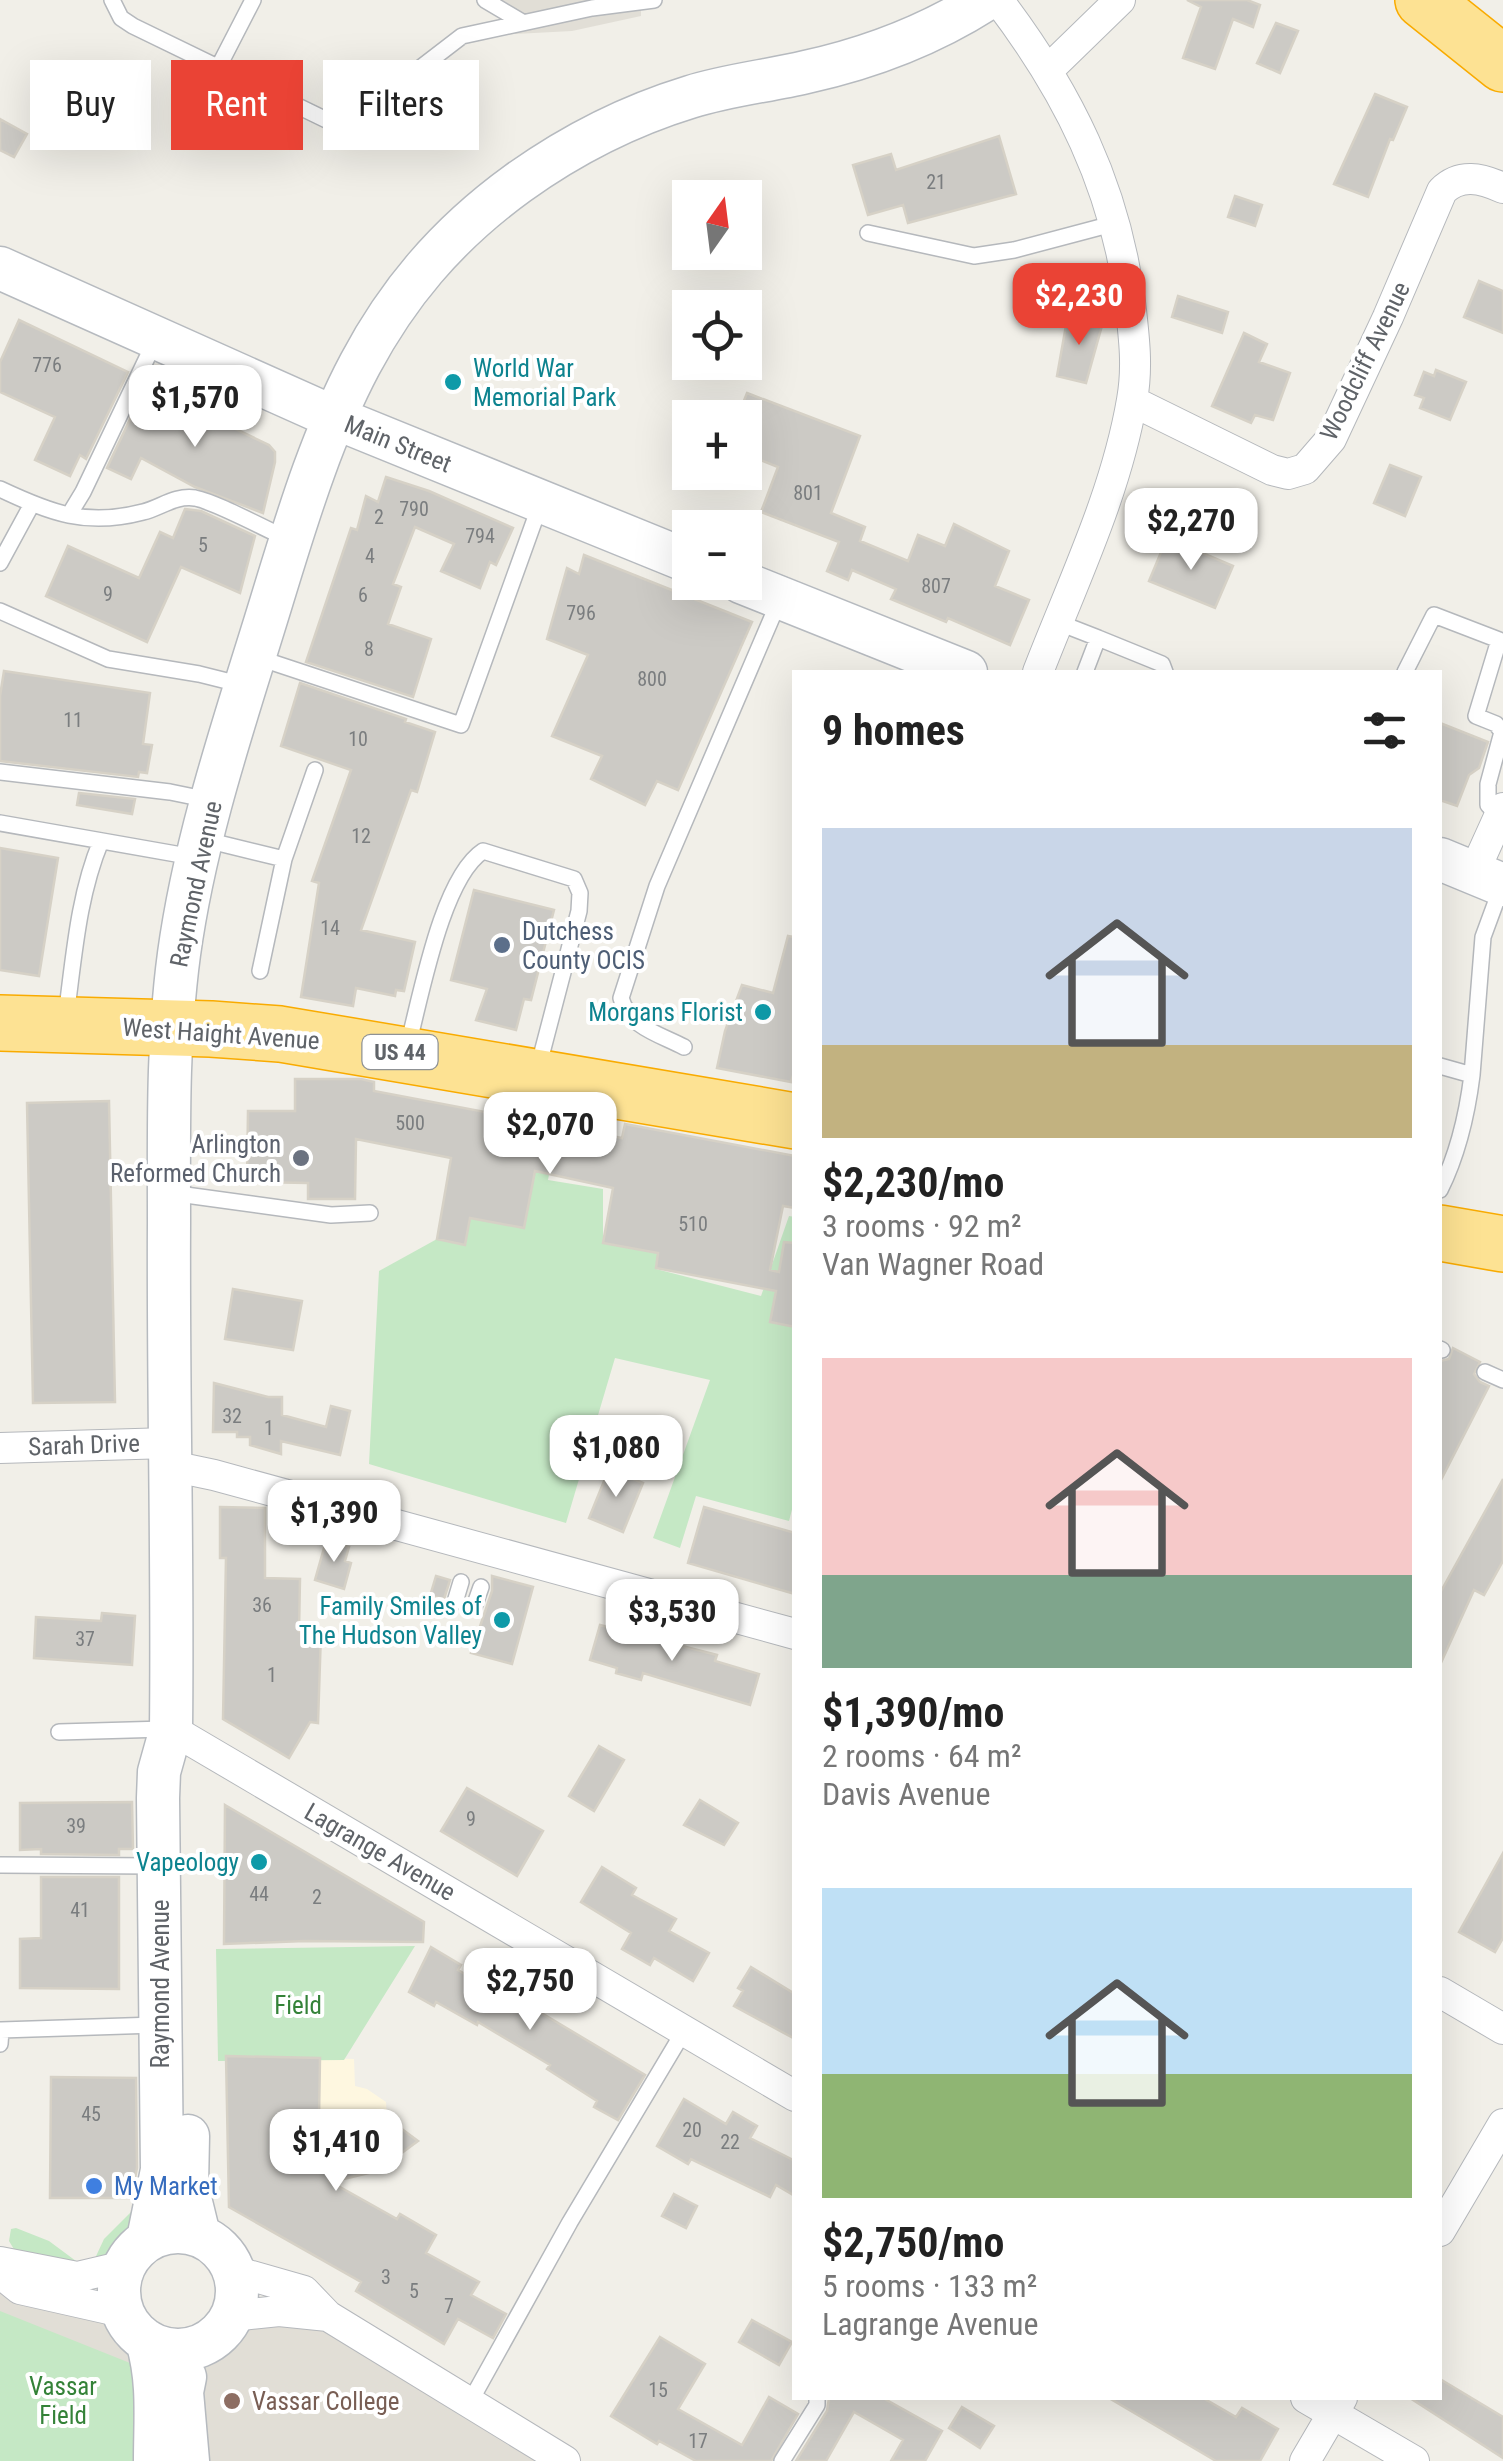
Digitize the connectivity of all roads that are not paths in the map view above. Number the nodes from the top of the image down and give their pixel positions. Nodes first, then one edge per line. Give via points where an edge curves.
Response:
1 (112, 0) edge
2 (253, 0) edge
3 (485, 0) edge
4 (654, 0) edge
5 (985, 0) edge
6 (998, 0) edge
7 (1120, 0) edge
8 (1423, 0) edge
9 (623, 2) edge
10 (588, 4) edge
11 (522, 22) junction
12 (206, 60) edge
13 (222, 60) edge
14 (1503, 64) edge
15 (1048, 70) junction
16 (303, 108) edge
17 (1503, 188) edge
18 (1116, 223) junction
19 (868, 233) dead end
20 (5, 274) edge
21 (156, 339) junction
22 (1132, 401) junction
23 (333, 417) junction
24 (0, 489) edge
25 (541, 502) junction
26 (32, 504) junction
27 (69, 514) junction
28 (290, 540) junction
29 (5, 541) edge
30 (672, 555) edge
31 (0, 563) edge
32 (762, 590) edge
33 (781, 598) junction
34 (0, 611) edge
35 (1057, 622) junction
36 (1098, 638) junction
37 (961, 670) edge
38 (1039, 670) edge
39 (1086, 670) edge
40 (1164, 670) edge
41 (1407, 670) edge
42 (251, 671) junction
43 (314, 770) dead end
44 (0, 772) edge
45 (1501, 812) edge
46 (0, 823) edge
47 (204, 833) junction
48 (101, 841) junction
49 (284, 859) junction
50 (1467, 870) edge
51 (260, 971) dead end
52 (0, 1023) edge
53 (64, 1025) junction
54 (172, 1027) junction
55 (684, 1047) dead end
56 (406, 1054) junction
57 (1442, 1067) edge
58 (1472, 1075) junction
59 (536, 1076) junction
60 (792, 1120) edge
61 (1442, 1186) edge
62 (169, 1193) junction
63 (370, 1213) dead end
64 (1442, 1233) edge
65 (1503, 1244) edge
66 (1485, 1372) dead end
67 (1503, 1380) edge
68 (0, 1448) edge
69 (170, 1454) junction
70 (460, 1582) dead end
71 (481, 1587) dead end
72 (454, 1602) dead end
73 (474, 1607) dead end
74 (792, 1633) edge
75 (171, 1729) junction
76 (59, 1732) dead end
77 (0, 1865) edge
78 (159, 1866) junction
79 (1442, 1993) edge
80 (160, 2025) junction
81 (1503, 2029) edge
82 (684, 2031) junction
83 (0, 2044) edge
84 (792, 2094) edge
85 (1503, 2124) edge
86 (1442, 2228) edge
87 (198, 2235) junction
88 (136, 2252) junction
89 (0, 2262) edge
90 (234, 2271) junction
91 (0, 2273) edge
92 (232, 2316) junction
93 (328, 2316) junction
94 (134, 2327) junction
95 (191, 2349) junction
96 (817, 2400) edge
97 (470, 2402) junction
98 (1327, 2403) edge
99 (155, 2461) edge
100 (188, 2461) edge
101 (565, 2461) edge
102 (782, 2461) edge
103 (1305, 2461) edge
104 (1414, 2461) edge

1 - 12 lane via 133,26
2 - 13 lane
3 - 11 lane
4 - 9 lane
5 - 23 main road, Raymond Avenue via 871,55 692,96 626,120 554,159 484,209 418,275 363,356
6 - 15 street
7 - 15 street
8 - 14 highway
9 - 10 lane
10 - 11 lane
11 - 16 lane via 462,36 348,130
15 - 18 street
17 - 22 street, Woodcliff Avenue via 1464,178 1442,191 1343,416 1306,469 1272,470
18 - 19 lane via 974,256
18 - 22 street via 1137,355
20 - 21 main road, Main Street
21 - 23 main road, Main Street
21 - 27 lane
22 - 35 street via 1108,494
23 - 25 main road, Main Street
23 - 28 main road, Raymond Avenue
24 - 26 lane
25 - 30 main road, Main Street
25 - 42 lane via 461,725
26 - 27 lane
26 - 29 lane
27 - 28 lane via 113,519 196,498
28 - 42 main road, Raymond Avenue
29 - 31 lane
32 - 33 main road
33 - 37 main road
33 - 55 lane via 657,886 622,998 636,1023
34 - 42 lane via 108,659 199,674
35 - 36 lane
35 - 38 street
36 - 39 lane
36 - 40 lane
41 - 45 lane via 1434,615 1499,640 1476,716 1502,732 1488,784 1488,805
42 - 47 main road, Raymond Avenue
43 - 49 lane
44 - 47 lane via 170,792
45 - 50 street
46 - 48 lane
47 - 48 lane
47 - 49 lane
47 - 54 main road, Raymond Avenue via 179,952
48 - 53 lane via 82,896
49 - 51 lane
50 - 58 lane via 1483,937
52 - 53 highway, West Haight Avenue / US 44
53 - 54 highway, West Haight Avenue / US 44
54 - 56 highway, West Haight Avenue / US 44 via 280,1034
54 - 62 main road, Raymond Avenue
56 - 59 highway, West Haight Avenue / US 44
56 - 59 lane via 438,928 468,861 483,851 574,879 580,893
57 - 58 lane
58 - 61 lane via 1468,1110
59 - 60 highway, West Haight Avenue / US 44
62 - 63 lane via 332,1215
62 - 69 main road, Raymond Avenue
64 - 65 highway
66 - 67 lane
68 - 69 street, Sarah Drive
69 - 74 street, Sarah Drive via 214,1474
69 - 75 main road, Raymond Avenue
70 - 72 lane
71 - 73 lane
75 - 76 lane
75 - 78 main road, Raymond Avenue via 159,1772
75 - 82 street, Lagrange Avenue
75 - 87 main road, Raymond Avenue via 184,1773 187,2186
77 - 78 lane
78 - 80 main road, Raymond Avenue
79 - 81 street
80 - 83 lane via 1,2030
80 - 88 main road, Raymond Avenue via 162,2170
82 - 84 street, Lagrange Avenue
82 - 97 lane
85 - 86 street
87 - 88 main road via 164,2233
87 - 90 main road via 214,2243
88 - 89 street via 77,2276
88 - 94 main road via 118,2288
90 - 92 main road via 238,2294
90 - 93 street via 304,2291
91 - 94 street via 20,2288
92 - 93 street via 279,2310
92 - 95 main road via 216,2337
93 - 97 street
94 - 95 main road via 168,2349
94 - 99 main road via 156,2370
95 - 100 main road via 182,2392
96 - 102 lane
97 - 101 street
98 - 103 street
98 - 104 street

